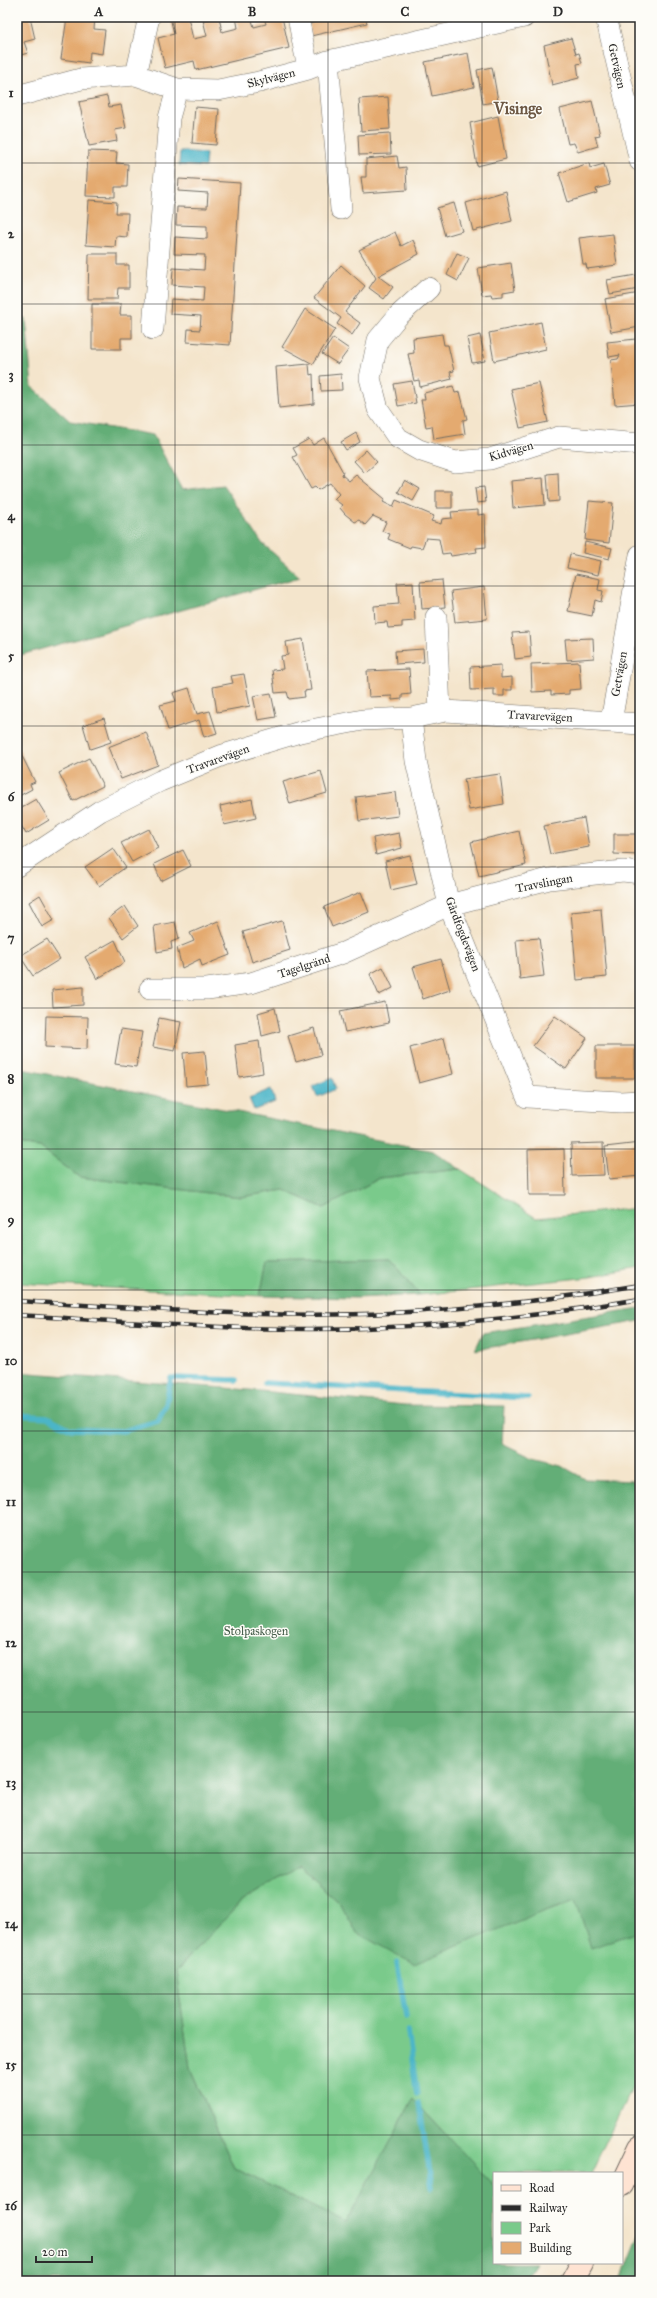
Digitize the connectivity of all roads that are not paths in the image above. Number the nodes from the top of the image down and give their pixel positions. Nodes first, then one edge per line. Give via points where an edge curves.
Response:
1 (149, 17) edge
2 (298, 17) edge
3 (524, 17) edge
4 (606, 17) edge
5 (328, 61) junction
6 (308, 69) junction
7 (136, 75) junction
8 (177, 89) junction
9 (17, 96) edge
10 (640, 161) edge
11 (341, 209) dead end
12 (429, 288) dead end
13 (153, 329) dead end
14 (640, 444) edge
15 (640, 555) edge
16 (637, 582) edge
17 (436, 617) dead end
18 (440, 712) junction
19 (411, 718) junction
20 (611, 722) junction
21 (640, 724) edge
22 (17, 866) edge
23 (640, 873) edge
24 (449, 905) junction
25 (150, 989) dead end
26 (640, 1101) edge
27 (640, 2148) edge
28 (623, 2183) edge
29 (581, 2264) edge
30 (585, 2264) edge
31 (572, 2281) edge
32 (578, 2281) edge

1 - 7 street
2 - 6 street
3 - 5 street, Skylvägen
4 - 10 street, Getvägen
5 - 6 street, Skylvägen
5 - 11 street
6 - 8 street, Skylvägen via 218,90
7 - 8 street, Skylvägen
7 - 9 street, Skylvägen via 81,79
8 - 13 street via 169,118
12 - 14 street, Kidvägen via 398,316 378,340 370,378 378,409 398,438 419,450 455,462 490,459 559,437
15 - 16 street, Getvägen
16 - 20 street, Getvägen
17 - 18 street
18 - 19 street, Travarevägen
18 - 20 street, Travarevägen
19 - 22 street, Travarevägen via 363,720 300,732 223,755 160,781 100,811
19 - 24 street, Gårdfogdevägen via 416,761
20 - 21 street, Travarevägen
23 - 24 street, Travslingan via 624,871 549,879
24 - 25 street, Tagelgränd via 343,953 251,983 207,989
24 - 26 street, Gårdfogdevägen via 527,1097
27 - 28 main road
29 - 31 main road
30 - 32 main road

